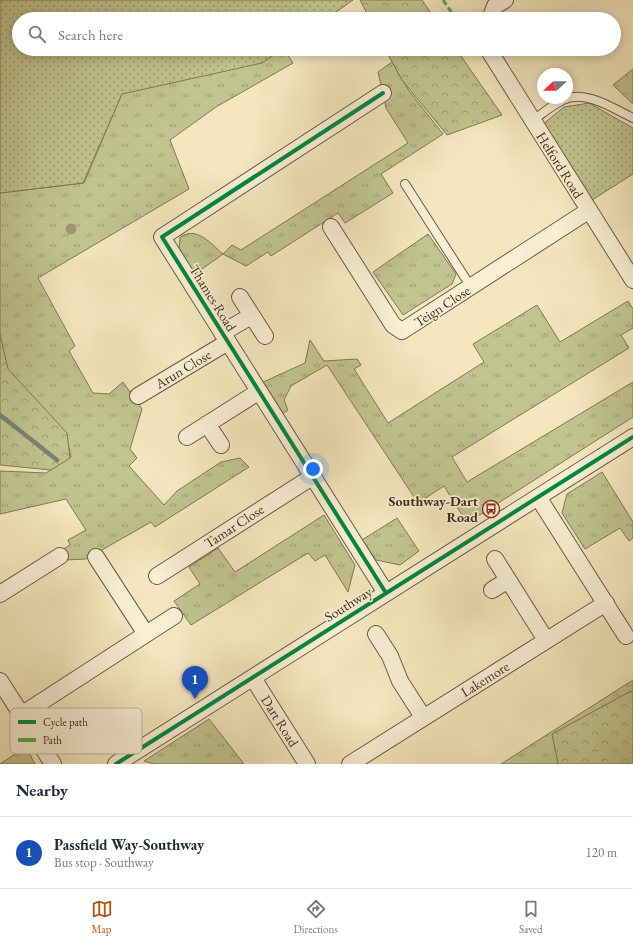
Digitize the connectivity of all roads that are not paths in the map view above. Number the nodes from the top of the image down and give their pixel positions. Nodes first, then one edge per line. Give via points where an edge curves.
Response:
1 (505, 0) edge
2 (493, 12) edge
3 (492, 56) edge
4 (383, 93) dead end
5 (633, 118) edge
6 (532, 120) junction
7 (405, 184) dead end
8 (588, 210) junction
9 (331, 227) dead end
10 (633, 280) edge
11 (471, 287) junction
12 (240, 297) dead end
13 (251, 316) junction
14 (265, 336) dead end
15 (225, 337) junction
16 (258, 392) junction
17 (138, 396) dead end
18 (207, 424) junction
19 (186, 437) dead end
20 (633, 437) edge
21 (221, 445) dead end
22 (312, 477) junction
23 (538, 497) junction
24 (60, 556) dead end
25 (96, 557) dead end
26 (495, 559) dead end
27 (157, 576) dead end
28 (508, 580) junction
29 (492, 590) dead end
30 (386, 593) junction
31 (0, 594) edge
32 (606, 603) junction
33 (174, 616) dead end
34 (146, 634) junction
35 (376, 634) dead end
36 (626, 636) dead end
37 (546, 640) junction
38 (253, 678) junction
39 (0, 681) edge
40 (17, 708) edge
41 (30, 708) edge
42 (423, 717) junction
43 (142, 748) edge
44 (46, 754) edge
45 (132, 754) edge
46 (52, 764) edge
47 (116, 764) edge
48 (307, 764) edge
49 (350, 764) edge

1 - 2 street via 495,6
3 - 6 street, Helford Road
4 - 15 street, Thames Road via 162,237
5 - 6 lane via 593,99 576,97 564,99
6 - 8 street, Helford Road
7 - 11 lane
8 - 10 street, Helford Road
8 - 11 street, Teign Close
9 - 11 street, Teign Close via 400,332
12 - 13 street
13 - 14 street
13 - 15 street, Arun Close
15 - 16 street, Thames Road
15 - 17 street, Arun Close
16 - 18 street
16 - 22 street, Thames Road
18 - 19 street
18 - 21 street
20 - 23 street, Southway
22 - 27 street, Tamar Close
22 - 30 street, Thames Road
23 - 30 street, Southway
23 - 32 street
24 - 31 street
25 - 34 street
26 - 28 street
28 - 29 street
28 - 37 street
30 - 38 street, Southway
32 - 36 street
32 - 37 street, Lakemore
33 - 34 street
34 - 41 street
35 - 42 street via 390,656 400,681
37 - 42 street, Lakemore
38 - 43 street, Southway
38 - 48 street, Dart Road
39 - 40 street
42 - 49 street, Lakemore
44 - 46 street
45 - 47 street, Southway

